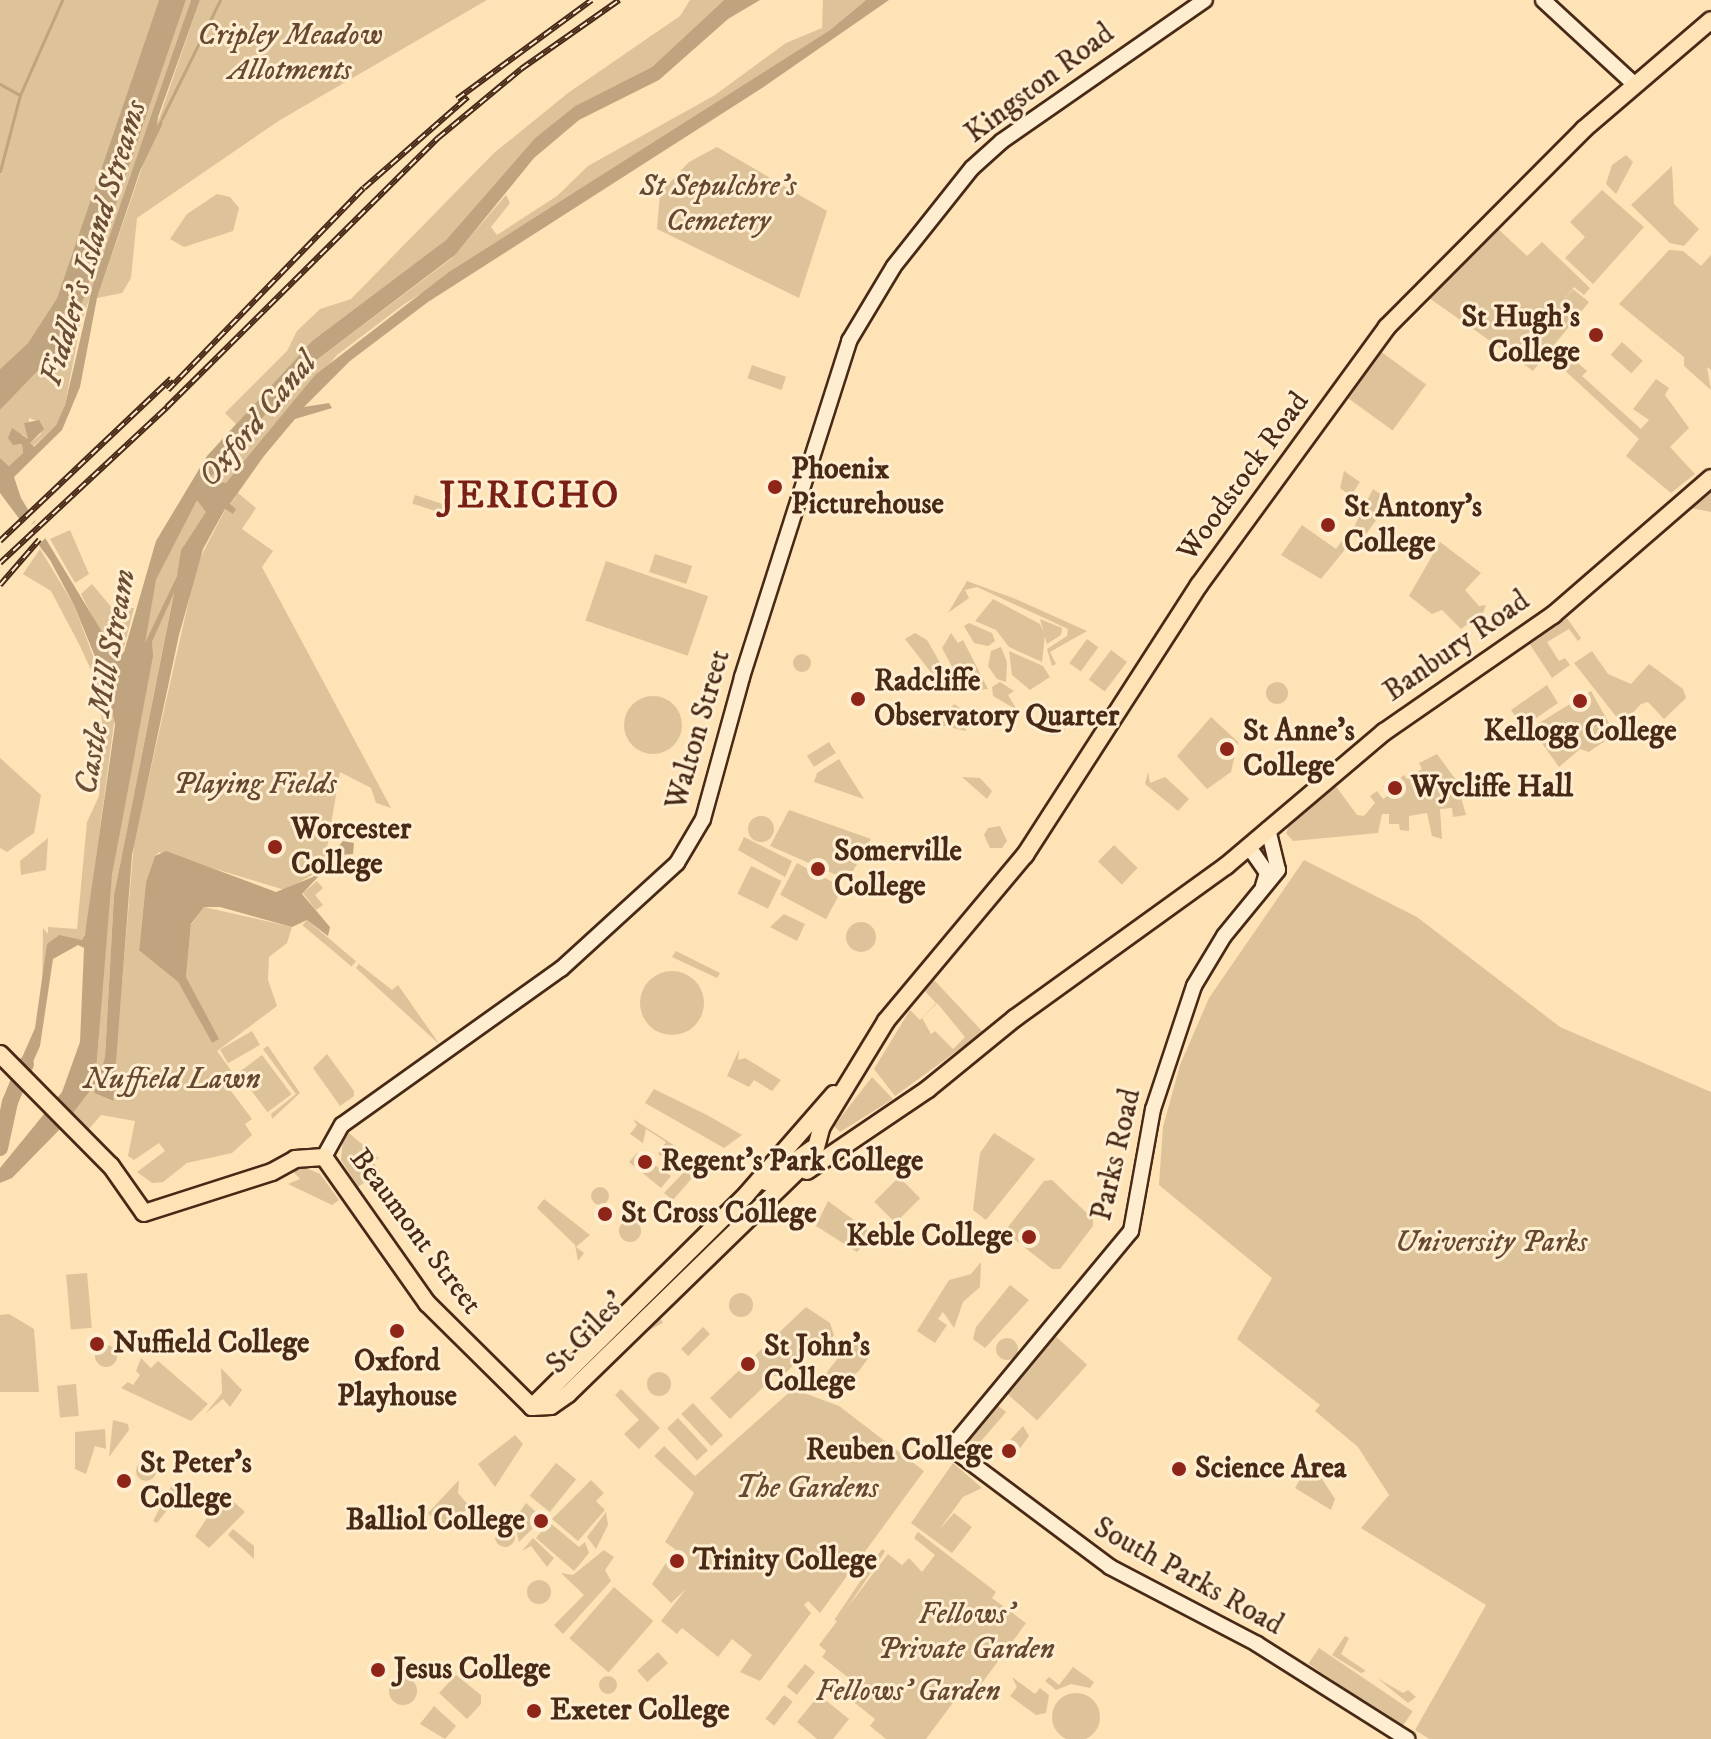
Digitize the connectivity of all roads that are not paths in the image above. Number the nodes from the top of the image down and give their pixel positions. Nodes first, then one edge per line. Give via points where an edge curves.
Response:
1 (1205, 0) edge
2 (1543, 0) edge
3 (1711, 20) edge
4 (1633, 83) junction
5 (894, 266) joint
6 (1711, 478) edge
7 (1268, 829) junction
8 (1249, 847) junction
9 (1263, 886) junction
10 (886, 1021) joint
11 (0, 1054) edge
12 (965, 1061) joint
13 (851, 1076) junction
14 (827, 1118) junction
15 (855, 1134) junction
16 (836, 1139) junction
17 (816, 1147) junction
18 (324, 1157) junction
19 (791, 1178) junction
20 (746, 1195) junction
21 (532, 1407) junction
22 (951, 1448) joint
23 (1407, 1739) edge

1 - 5 street, Kingston Road via 1002,141 972,168
2 - 4 street
3 - 4 main road, Woodstock Road
4 - 10 main road, Woodstock Road via 1387,327 1199,585 1025,855
5 - 18 street, Walton Street via 849,341 754,638 703,819 689,845 659,884 561,969 342,1125
6 - 7 main road, Banbury Road via 1553,615 1384,732
7 - 8 main road, Banbury Road
7 - 9 street, Parks Road via 1278,870
8 - 9 street via 1267,873
8 - 12 main road, Banbury Road
9 - 22 street, Parks Road via 1224,936 1180,1024 1153,1109 1131,1231
10 - 13 main road, St Giles'
11 - 18 main road via 70,1121 135,1198 158,1209 272,1172 295,1159
12 - 15 main road, St Giles'
13 - 14 main road, St Giles'
13 - 20 main road, St Giles'
14 - 16 main road via 825,1130
14 - 17 main road, St Giles'
15 - 16 main road, St Giles'
15 - 19 main road, St Giles'
16 - 17 main road, St Giles'
17 - 19 main road, St Giles'
17 - 20 main road, St Giles'
18 - 21 main road, Beaumont Street via 427,1303
19 - 21 main road, St Giles' via 665,1294 568,1394 546,1408
20 - 21 main road, St Giles'
22 - 23 street, South Parks Road via 1110,1567 1257,1644

